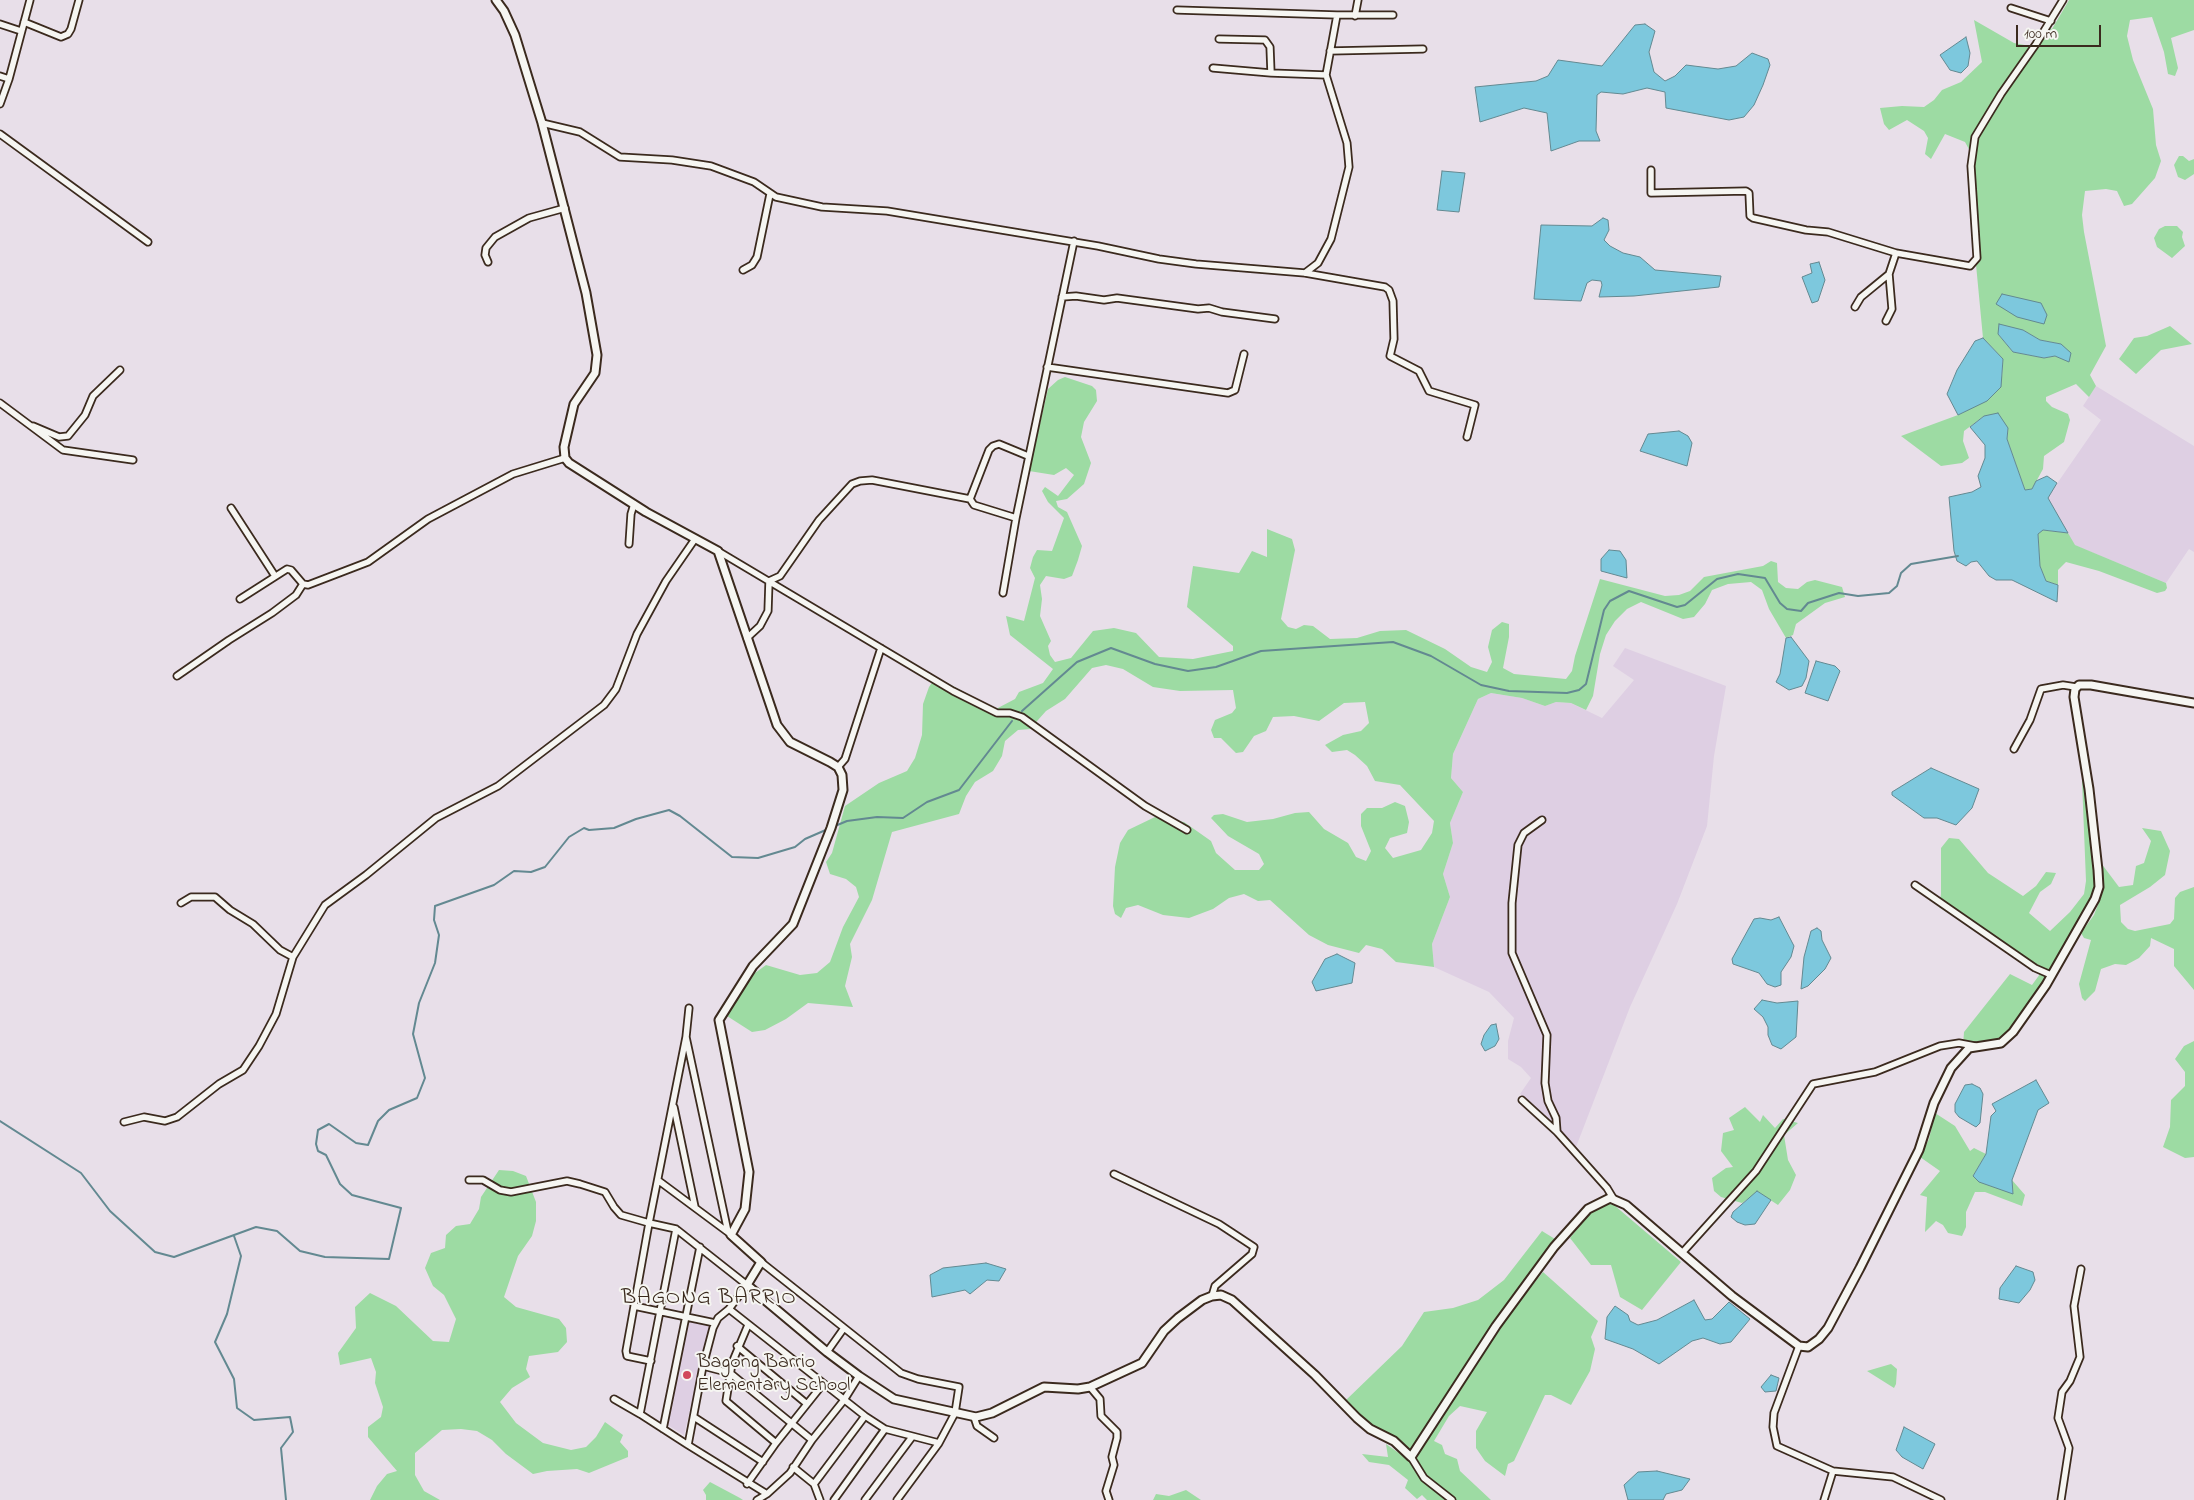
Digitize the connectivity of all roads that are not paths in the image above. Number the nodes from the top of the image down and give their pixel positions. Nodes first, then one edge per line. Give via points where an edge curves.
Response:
1 (30, 0) edge
2 (79, 0) edge
3 (496, 0) edge
4 (1358, 0) edge
5 (2063, 0) edge
6 (2011, 8) dead end
7 (1178, 10) dead end
8 (1393, 15) dead end
9 (1338, 16) junction
10 (1355, 16) junction
11 (2051, 21) junction
12 (24, 22) junction
13 (0, 24) edge
14 (21, 31) junction
15 (1219, 39) dead end
16 (1423, 49) dead end
17 (1330, 51) junction
18 (1214, 68) dead end
19 (1271, 73) junction
20 (1326, 75) junction
21 (0, 76) edge
22 (9, 79) junction
23 (0, 104) edge
24 (542, 123) junction
25 (0, 134) edge
26 (1651, 170) dead end
27 (770, 194) junction
28 (565, 208) junction
29 (1074, 241) junction
30 (148, 242) dead end
31 (1896, 253) junction
32 (488, 262) dead end
33 (743, 270) dead end
34 (1306, 273) junction
35 (1889, 274) junction
36 (1062, 297) junction
37 (1855, 307) dead end
38 (1275, 319) dead end
39 (1886, 321) dead end
40 (1244, 354) dead end
41 (1047, 366) junction
42 (120, 370) dead end
43 (0, 403) edge
44 (29, 425) junction
45 (1467, 437) dead end
46 (1028, 456) junction
47 (566, 458) junction
48 (133, 460) dead end
49 (970, 499) junction
50 (634, 504) junction
51 (231, 508) dead end
52 (1016, 518) junction
53 (695, 539) junction
54 (629, 544) dead end
55 (718, 552) junction
56 (275, 576) junction
57 (769, 580) junction
58 (303, 584) junction
59 (1003, 593) dead end
60 (240, 599) dead end
61 (747, 638) junction
62 (881, 648) junction
63 (177, 676) dead end
64 (2076, 687) junction
65 (2194, 703) edge
66 (2014, 749) dead end
67 (838, 767) junction
68 (1542, 820) dead end
69 (1187, 830) dead end
70 (1915, 885) dead end
71 (181, 902) dead end
72 (293, 957) junction
73 (2051, 975) junction
74 (689, 1008) dead end
75 (686, 1037) junction
76 (1975, 1046) junction
77 (1522, 1100) dead end
78 (673, 1102) junction
79 (124, 1122) dead end
80 (1557, 1132) junction
81 (1114, 1174) dead end
82 (469, 1180) dead end
83 (658, 1180) junction
84 (1614, 1198) junction
85 (695, 1207) junction
86 (649, 1223) junction
87 (676, 1229) junction
88 (730, 1233) junction
89 (700, 1247) junction
90 (1682, 1253) junction
91 (761, 1262) junction
92 (2081, 1269) dead end
93 (747, 1285) junction
94 (1212, 1296) junction
95 (634, 1306) junction
96 (730, 1309) junction
97 (661, 1311) junction
98 (686, 1316) junction
99 (715, 1323) junction
100 (748, 1325) junction
101 (844, 1328) junction
102 (737, 1346) junction
103 (1799, 1346) junction
104 (827, 1352) junction
105 (651, 1361) junction
106 (703, 1366) junction
107 (730, 1373) junction
108 (859, 1376) junction
109 (823, 1384) junction
110 (1090, 1387) junction
111 (614, 1399) dead end
112 (844, 1400) junction
113 (807, 1404) junction
114 (955, 1413) junction
115 (640, 1414) junction
116 (865, 1416) junction
117 (694, 1417) junction
118 (974, 1417) junction
119 (791, 1423) junction
120 (663, 1429) junction
121 (885, 1430) junction
122 (912, 1437) junction
123 (994, 1438) dead end
124 (812, 1440) junction
125 (776, 1443) junction
126 (939, 1443) junction
127 (688, 1445) junction
128 (1411, 1457) junction
129 (763, 1462) junction
130 (793, 1468) junction
131 (1833, 1471) junction
132 (747, 1484) junction
133 (814, 1484) junction
134 (767, 1494) junction
135 (757, 1500) edge
136 (820, 1500) edge
137 (834, 1500) edge
138 (865, 1500) edge
139 (897, 1500) edge
140 (1109, 1500) edge
141 (1452, 1500) edge
142 (1824, 1500) edge
143 (1941, 1500) edge
144 (2061, 1500) edge

1 - 12 street
2 - 12 street via 68,34 61,36
3 - 24 street via 515,35
4 - 10 street
5 - 11 street
6 - 11 street
7 - 9 street
8 - 10 street
9 - 10 street
9 - 17 street
11 - 31 street via 1975,137 1972,166 1977,258 1974,263 1970,266
12 - 14 street
13 - 14 street
14 - 22 street
15 - 19 street via 1266,40 1270,47
16 - 17 street
17 - 20 street
18 - 19 street
19 - 20 street
20 - 34 street via 1347,143 1349,167 1331,239 1318,264
21 - 22 street
22 - 23 street
24 - 27 street via 580,132 620,157 710,166 754,182
24 - 28 street
25 - 30 street
26 - 31 street via 1651,192 1746,191 1753,218 1828,232
27 - 29 street via 830,209 887,211
27 - 33 street via 757,258
28 - 32 street via 529,218 495,237 486,248
28 - 47 street via 586,293 598,362 594,376 574,404 564,453
29 - 34 street via 1196,264
29 - 36 street
31 - 35 street
34 - 45 street via 1389,290 1393,301 1394,339 1390,356 1419,371 1429,391 1475,406
35 - 37 street via 1861,297
35 - 39 street via 1892,309
36 - 38 street via 1117,298
36 - 41 street
40 - 41 street via 1235,390 1228,393
41 - 46 street
42 - 44 street via 93,396 85,415 68,436
43 - 44 street
44 - 48 street via 63,450
46 - 49 street via 999,444 993,446
46 - 52 street
47 - 50 street
47 - 58 street via 513,474 428,519 368,562 308,585
49 - 52 street via 974,505
49 - 57 street via 872,480 859,481 846,489 819,520 780,576
50 - 53 street
50 - 54 street
51 - 56 street
52 - 59 street
53 - 55 street
53 - 72 street via 666,581 637,634 616,689 604,705 498,786 436,818 332,898
55 - 57 street
55 - 61 street
56 - 58 street via 287,568
56 - 60 street
57 - 61 street via 768,611 760,626
57 - 62 street
58 - 63 street via 296,595 272,613
61 - 67 street via 782,734 790,742
62 - 67 street via 845,759
62 - 69 street via 997,713 1010,712 1022,717 1145,806
64 - 65 street via 2091,685
64 - 66 street via 2063,684 2041,689 2030,720
64 - 73 street via 2074,694 2089,789 2099,887 2090,911
67 - 88 street via 843,790 793,924 753,966 718,1020 749,1172 746,1209
68 - 80 street via 1524,833 1518,845 1512,903 1512,953 1547,1035 1545,1082
70 - 73 street via 2035,968
71 - 72 street via 191,897 214,897
72 - 79 street via 276,1014 243,1070 219,1084 177,1117 166,1121 144,1117
73 - 76 street via 2009,1037 1997,1044
74 - 75 street
75 - 78 street
75 - 88 street
76 - 90 street via 1958,1043 1940,1046 1875,1072 1813,1084 1756,1170
76 - 103 street via 1958,1058 1947,1074 1934,1102 1919,1150 1828,1328 1813,1344
77 - 80 street
78 - 83 street
78 - 85 street
80 - 84 street
81 - 94 street via 1219,1224 1254,1247 1252,1254 1216,1286
82 - 86 street via 483,1180 511,1192 568,1182 580,1184 605,1192 621,1215
83 - 85 street
83 - 86 street
84 - 90 street
84 - 128 street via 1602,1200 1588,1209 1554,1247 1496,1326
85 - 88 street
86 - 87 street
86 - 95 street
87 - 89 street
87 - 97 street
88 - 91 street
89 - 93 street
89 - 98 street
90 - 103 street via 1732,1296
91 - 93 street
91 - 101 street
92 - 144 street via 2074,1306 2080,1357 2062,1392 2058,1418 2070,1448
93 - 96 street
93 - 104 street
94 - 110 street via 1202,1300 1171,1325 1142,1363
94 - 128 street via 1232,1300 1357,1418 1394,1441
95 - 97 street
95 - 105 street via 627,1356
96 - 99 street
96 - 100 street
97 - 98 street
97 - 105 street
98 - 99 street
98 - 120 street
99 - 106 street
100 - 102 street
100 - 109 street
101 - 104 street
101 - 114 street via 901,1373 959,1387
102 - 107 street
102 - 113 street
103 - 131 street via 1774,1414 1775,1443 1787,1453
104 - 108 street
105 - 115 street
106 - 107 street
106 - 117 street
107 - 119 street
107 - 125 street via 726,1402
108 - 112 street
108 - 114 street via 894,1399
109 - 112 street
109 - 113 street
110 - 118 street via 1044,1387
110 - 140 street via 1100,1398 1101,1416 1117,1432 1112,1457 1114,1465 1106,1491
111 - 115 street
112 - 116 street
112 - 124 street
113 - 119 street
114 - 118 street
114 - 126 street
115 - 120 street
116 - 121 street
116 - 133 street
117 - 127 street
117 - 129 street
118 - 123 street via 976,1426
119 - 124 street
119 - 125 street
120 - 127 street
121 - 122 street
121 - 137 street
122 - 126 street
122 - 138 street
124 - 130 street
125 - 129 street
126 - 139 street
127 - 132 street
128 - 141 street via 1424,1478
129 - 132 street
130 - 133 street
130 - 134 street
131 - 142 street
131 - 143 street via 1894,1477
132 - 134 street
133 - 136 street
134 - 135 street

